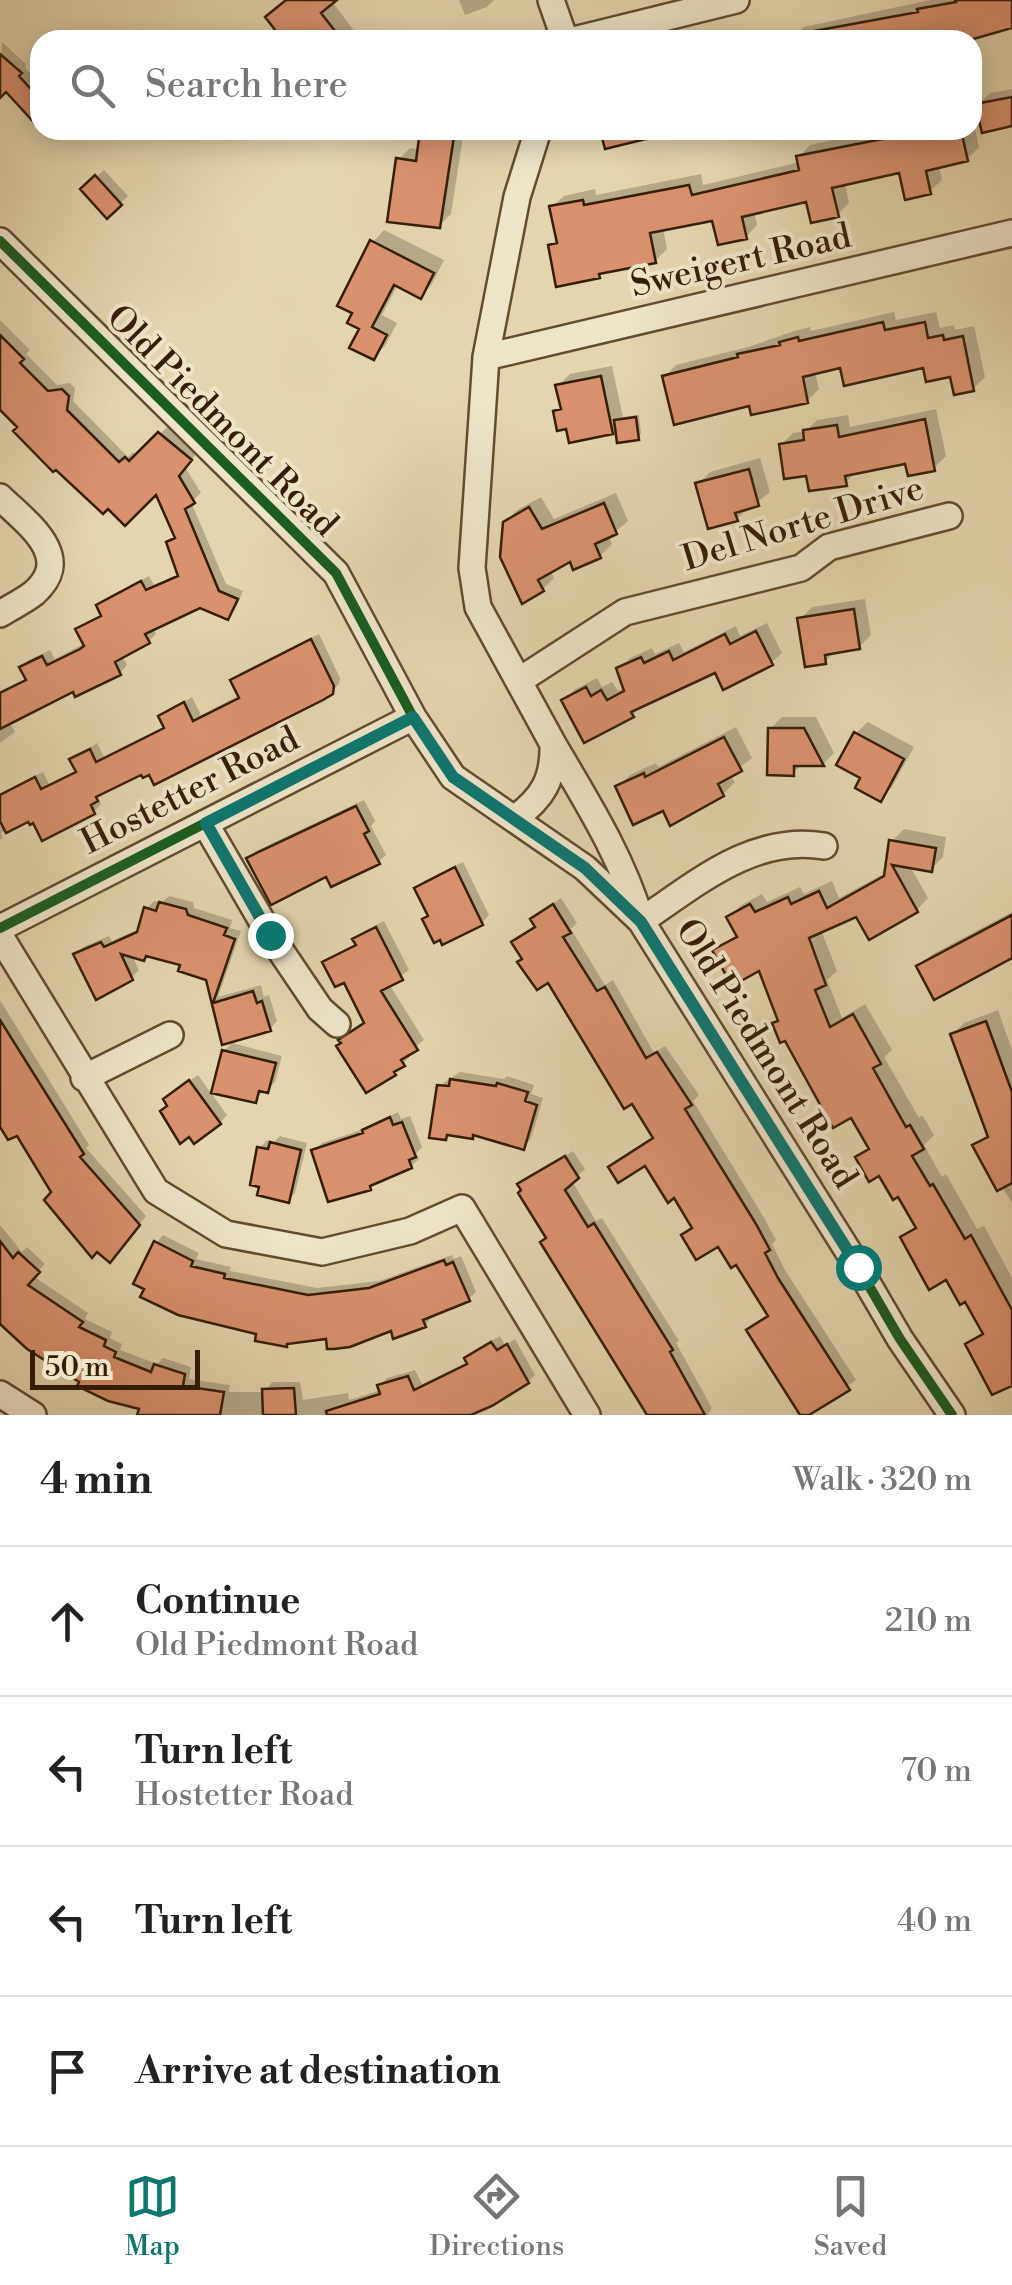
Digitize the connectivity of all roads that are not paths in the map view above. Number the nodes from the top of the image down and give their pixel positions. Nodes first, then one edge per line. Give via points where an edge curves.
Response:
1 (551, 0) edge
2 (736, 0) edge
3 (562, 30) edge
4 (614, 30) edge
5 (535, 140) edge
6 (1012, 233) edge
7 (0, 241) edge
8 (486, 357) junction
9 (0, 497) edge
10 (949, 516) dead end
11 (0, 614) edge
12 (520, 680) junction
13 (413, 717) junction
14 (553, 744) junction
15 (514, 818) junction
16 (206, 823) junction
17 (824, 846) dead end
18 (641, 922) junction
19 (0, 928) edge
20 (0, 936) edge
21 (337, 1024) dead end
22 (170, 1035) dead end
23 (84, 1078) junction
24 (0, 1394) edge
25 (32, 1415) edge
26 (586, 1415) edge
27 (952, 1415) edge

1 - 3 street
2 - 4 street
5 - 8 street
6 - 8 street, Sweigert Road
7 - 13 street, Old Piedmont Road via 336,573
8 - 12 street via 472,568 478,608
9 - 11 street via 36,528 49,556 41,585
10 - 12 street, Del Norte Drive via 828,547 801,568 625,612
12 - 14 street
13 - 15 street, Old Piedmont Road via 453,777
13 - 16 street, Hostetter Road
14 - 15 street via 548,785
14 - 18 street via 629,882
15 - 18 street, Old Piedmont Road via 585,868
16 - 19 street, Hostetter Road
16 - 21 street via 270,935
17 - 18 street via 799,842 731,860
18 - 27 street, Old Piedmont Road
20 - 23 street
22 - 23 street
23 - 26 street via 156,1191 226,1234 322,1252 410,1231 462,1208
24 - 25 street

